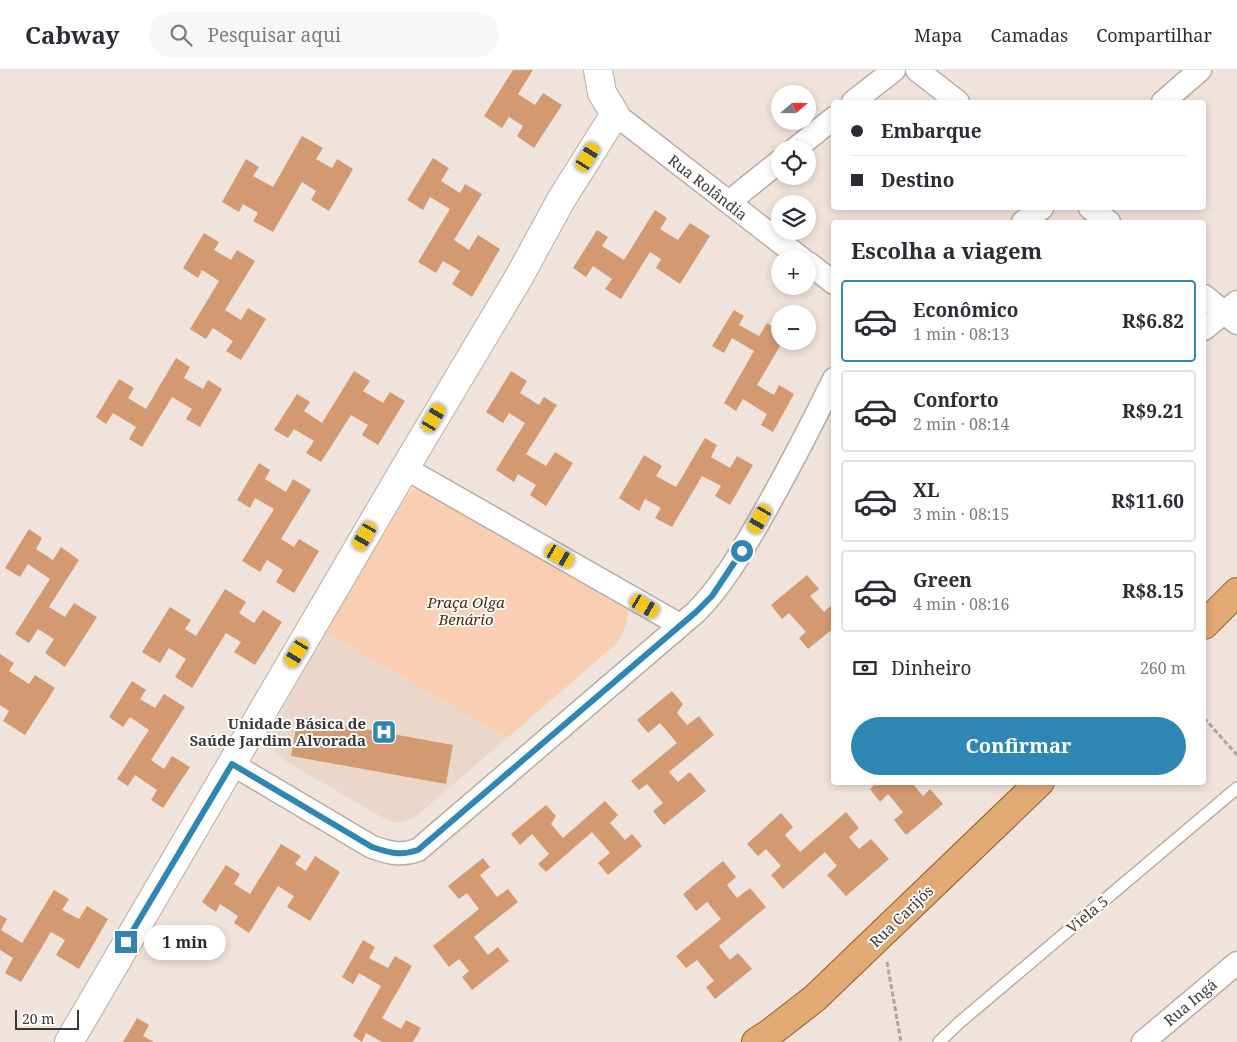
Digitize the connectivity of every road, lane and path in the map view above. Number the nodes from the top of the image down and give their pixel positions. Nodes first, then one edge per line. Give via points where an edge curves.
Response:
1 (598, 70) edge
2 (894, 70) edge
3 (917, 70) edge
4 (1200, 70) edge
5 (856, 100) edge
6 (955, 100) edge
7 (1165, 100) edge
8 (615, 114) junction
9 (831, 120) edge
10 (806, 140) edge
11 (771, 168) edge
12 (729, 202) junction
13 (1039, 210) edge
14 (1093, 210) edge
15 (1026, 220) edge
16 (1106, 220) edge
17 (790, 250) edge
18 (816, 269) edge
19 (831, 281) edge
20 (1206, 297) edge
21 (1233, 312) edge
22 (1206, 328) edge
23 (831, 385) edge
24 (405, 468) junction
25 (1237, 592) edge
26 (1206, 623) edge
27 (680, 625) junction
28 (1206, 720) edge
29 (1237, 755) edge
30 (232, 764) junction
31 (1037, 785) edge
32 (1237, 788) edge
33 (882, 934) junction
34 (1237, 963) edge
35 (69, 1042) edge
36 (756, 1042) edge
37 (901, 1042) edge
38 (939, 1042) edge
39 (1143, 1042) edge

1 - 8 street via 602,93
2 - 5 street
3 - 6 street
4 - 7 street
8 - 12 street, Rua Rolândia
8 - 24 street via 561,200
9 - 10 street
11 - 12 street
12 - 17 street, Rua Rolândia
13 - 15 street
14 - 16 street
18 - 19 street
20 - 21 street
21 - 22 street
23 - 27 street via 796,456 742,551 712,596
24 - 27 street
24 - 30 street
25 - 26 main road
27 - 30 street via 418,850 404,854 372,847
28 - 29 path
30 - 35 street
31 - 33 main road, Rua Carijós
32 - 38 lane, Viela 5
33 - 36 main road, Rua Carijós via 815,998
33 - 37 path
34 - 39 street, Rua Ingá

